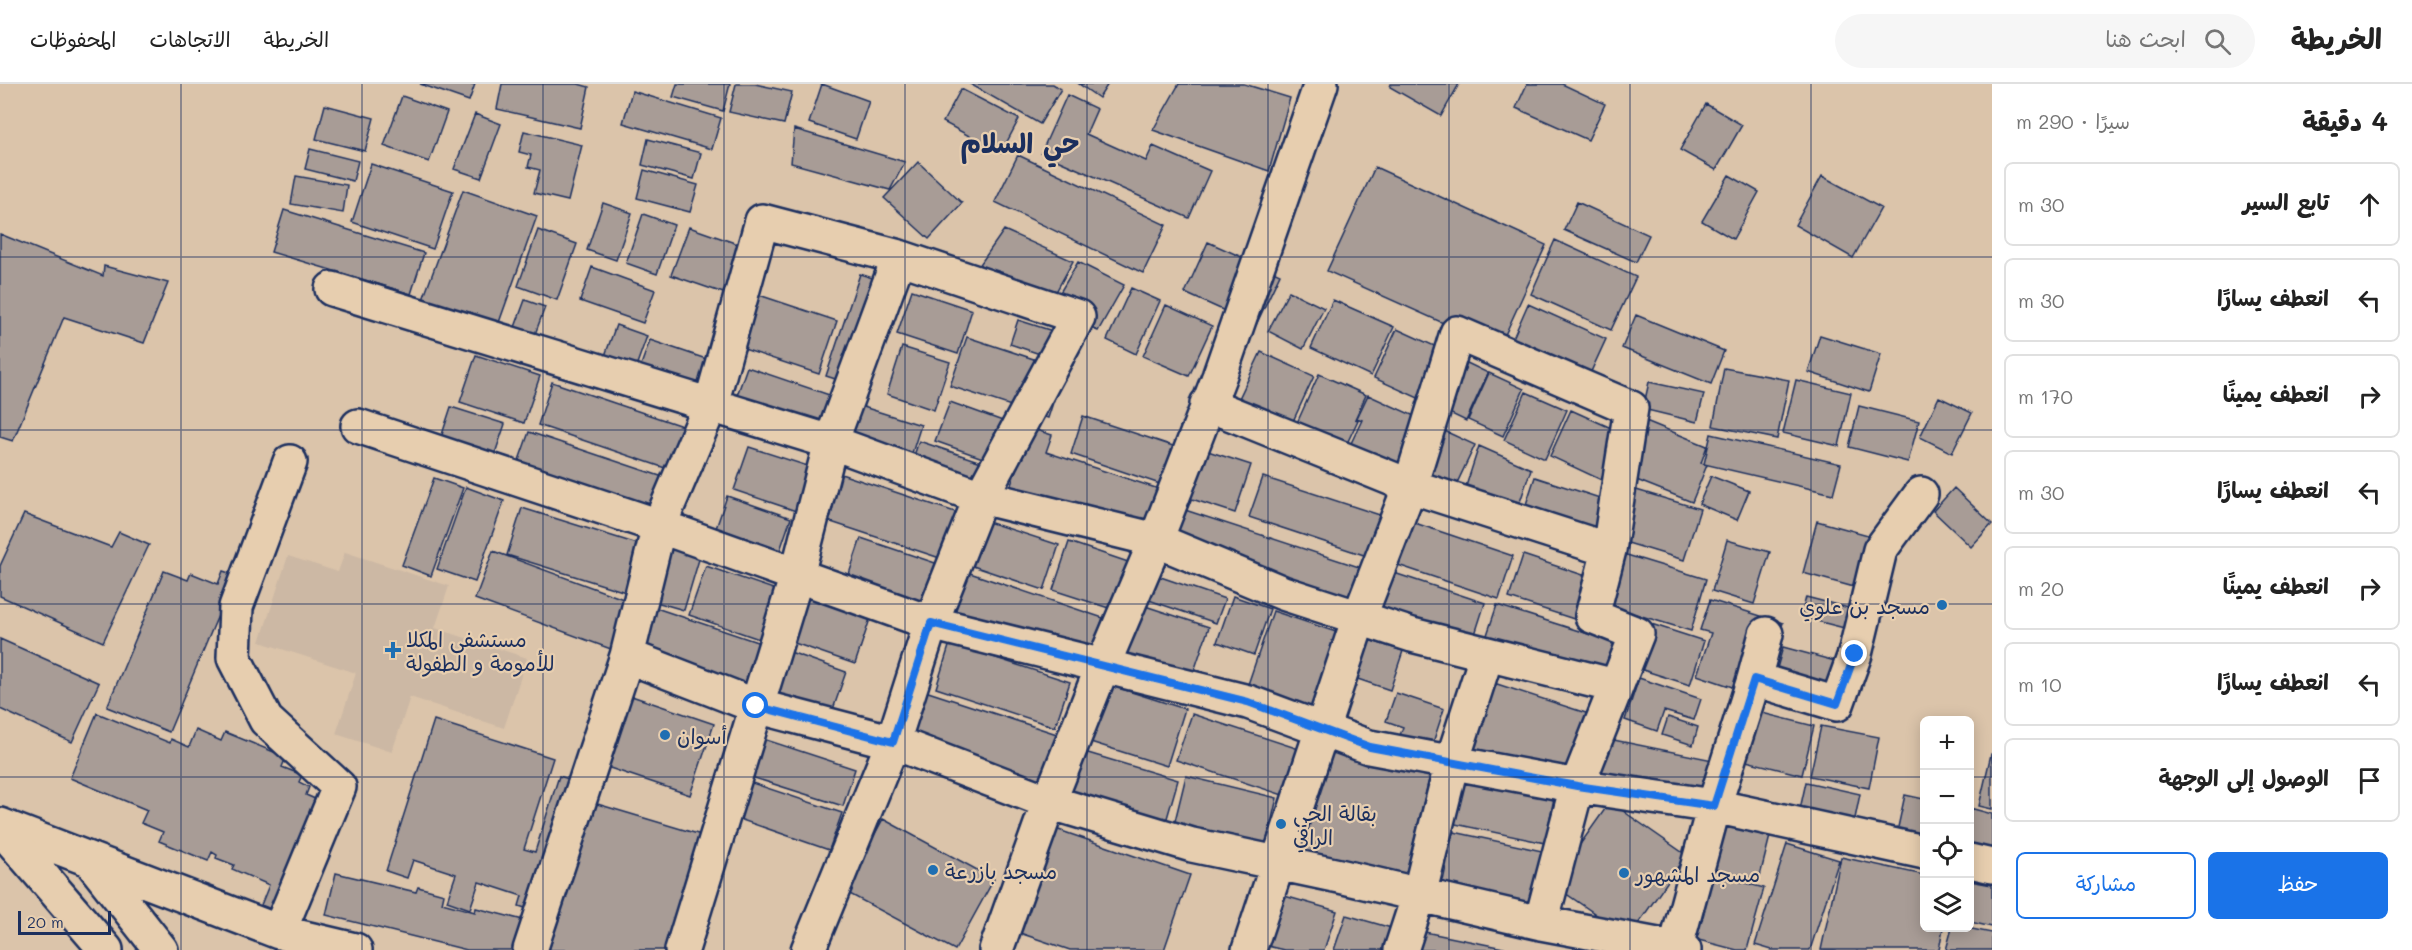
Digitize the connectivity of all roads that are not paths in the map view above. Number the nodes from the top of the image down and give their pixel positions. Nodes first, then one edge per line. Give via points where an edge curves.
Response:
1 (1321, 84) edge
2 (899, 257) junction
3 (332, 289) dead end
4 (711, 404) junction
5 (1207, 404) junction
6 (358, 426) dead end
7 (831, 442) junction
8 (290, 462) dead end
9 (1410, 486) junction
10 (1921, 494) dead end
11 (981, 497) junction
12 (659, 526) junction
13 (1156, 540) junction
14 (1609, 550) junction
15 (797, 575) junction
16 (1359, 618) junction
17 (931, 623) junction
18 (1766, 634) dead end
19 (1487, 654) junction
20 (627, 656) junction
21 (1103, 665) junction
22 (1754, 679) junction
23 (1615, 686) junction
24 (756, 706) junction
25 (1324, 730) junction
26 (893, 742) junction
27 (1452, 762) junction
28 (1577, 786) junction
29 (1049, 802) junction
30 (1714, 806) junction
31 (0, 826) edge
32 (1920, 851) edge
33 (89, 859) junction
34 (1974, 862) edge
35 (1278, 864) junction
36 (1992, 866) edge
37 (1419, 895) junction
38 (1540, 924) junction
39 (279, 932) junction
40 (1678, 949) edge
41 (105, 950) edge
42 (161, 950) edge
43 (355, 950) edge
44 (530, 950) edge
45 (682, 950) edge
46 (808, 950) edge
47 (996, 950) edge
48 (1249, 950) edge
49 (1401, 950) edge

1 - 5 main road
2 - 4 main road via 762,221
2 - 7 main road
2 - 11 main road via 1078,317
3 - 4 main road
4 - 7 main road
4 - 12 main road
5 - 9 main road
5 - 13 main road
6 - 12 main road
7 - 11 main road
7 - 15 main road
8 - 39 main road via 236,607 234,658 266,720 339,787
9 - 14 main road
9 - 14 main road via 1457,333 1631,408
9 - 16 main road
10 - 22 main road via 1880,550 1855,654 1837,704
11 - 13 main road
11 - 17 main road
12 - 15 main road
12 - 20 main road
13 - 16 main road via 1283,593
13 - 21 main road
14 - 23 main road via 1592,616 1637,634
15 - 17 main road
15 - 24 main road
16 - 19 main road
16 - 25 main road
17 - 21 main road
17 - 26 main road
18 - 22 main road
19 - 23 main road
19 - 27 main road
20 - 24 main road
20 - 44 main road
21 - 25 main road via 1248,702
21 - 29 main road
22 - 30 main road
23 - 28 main road
24 - 26 main road
24 - 45 main road
25 - 27 main road via 1370,747
25 - 35 main road
26 - 29 main road
26 - 46 main road
27 - 28 main road
27 - 37 main road
28 - 30 main road
28 - 38 main road
29 - 35 main road via 1192,846
29 - 47 main road
30 - 32 main road
30 - 40 main road
31 - 33 main road
31 - 41 main road
33 - 39 main road
33 - 42 main road
34 - 36 main road
35 - 37 main road
35 - 48 main road
37 - 38 main road
37 - 49 main road
38 - 40 main road
39 - 43 main road

